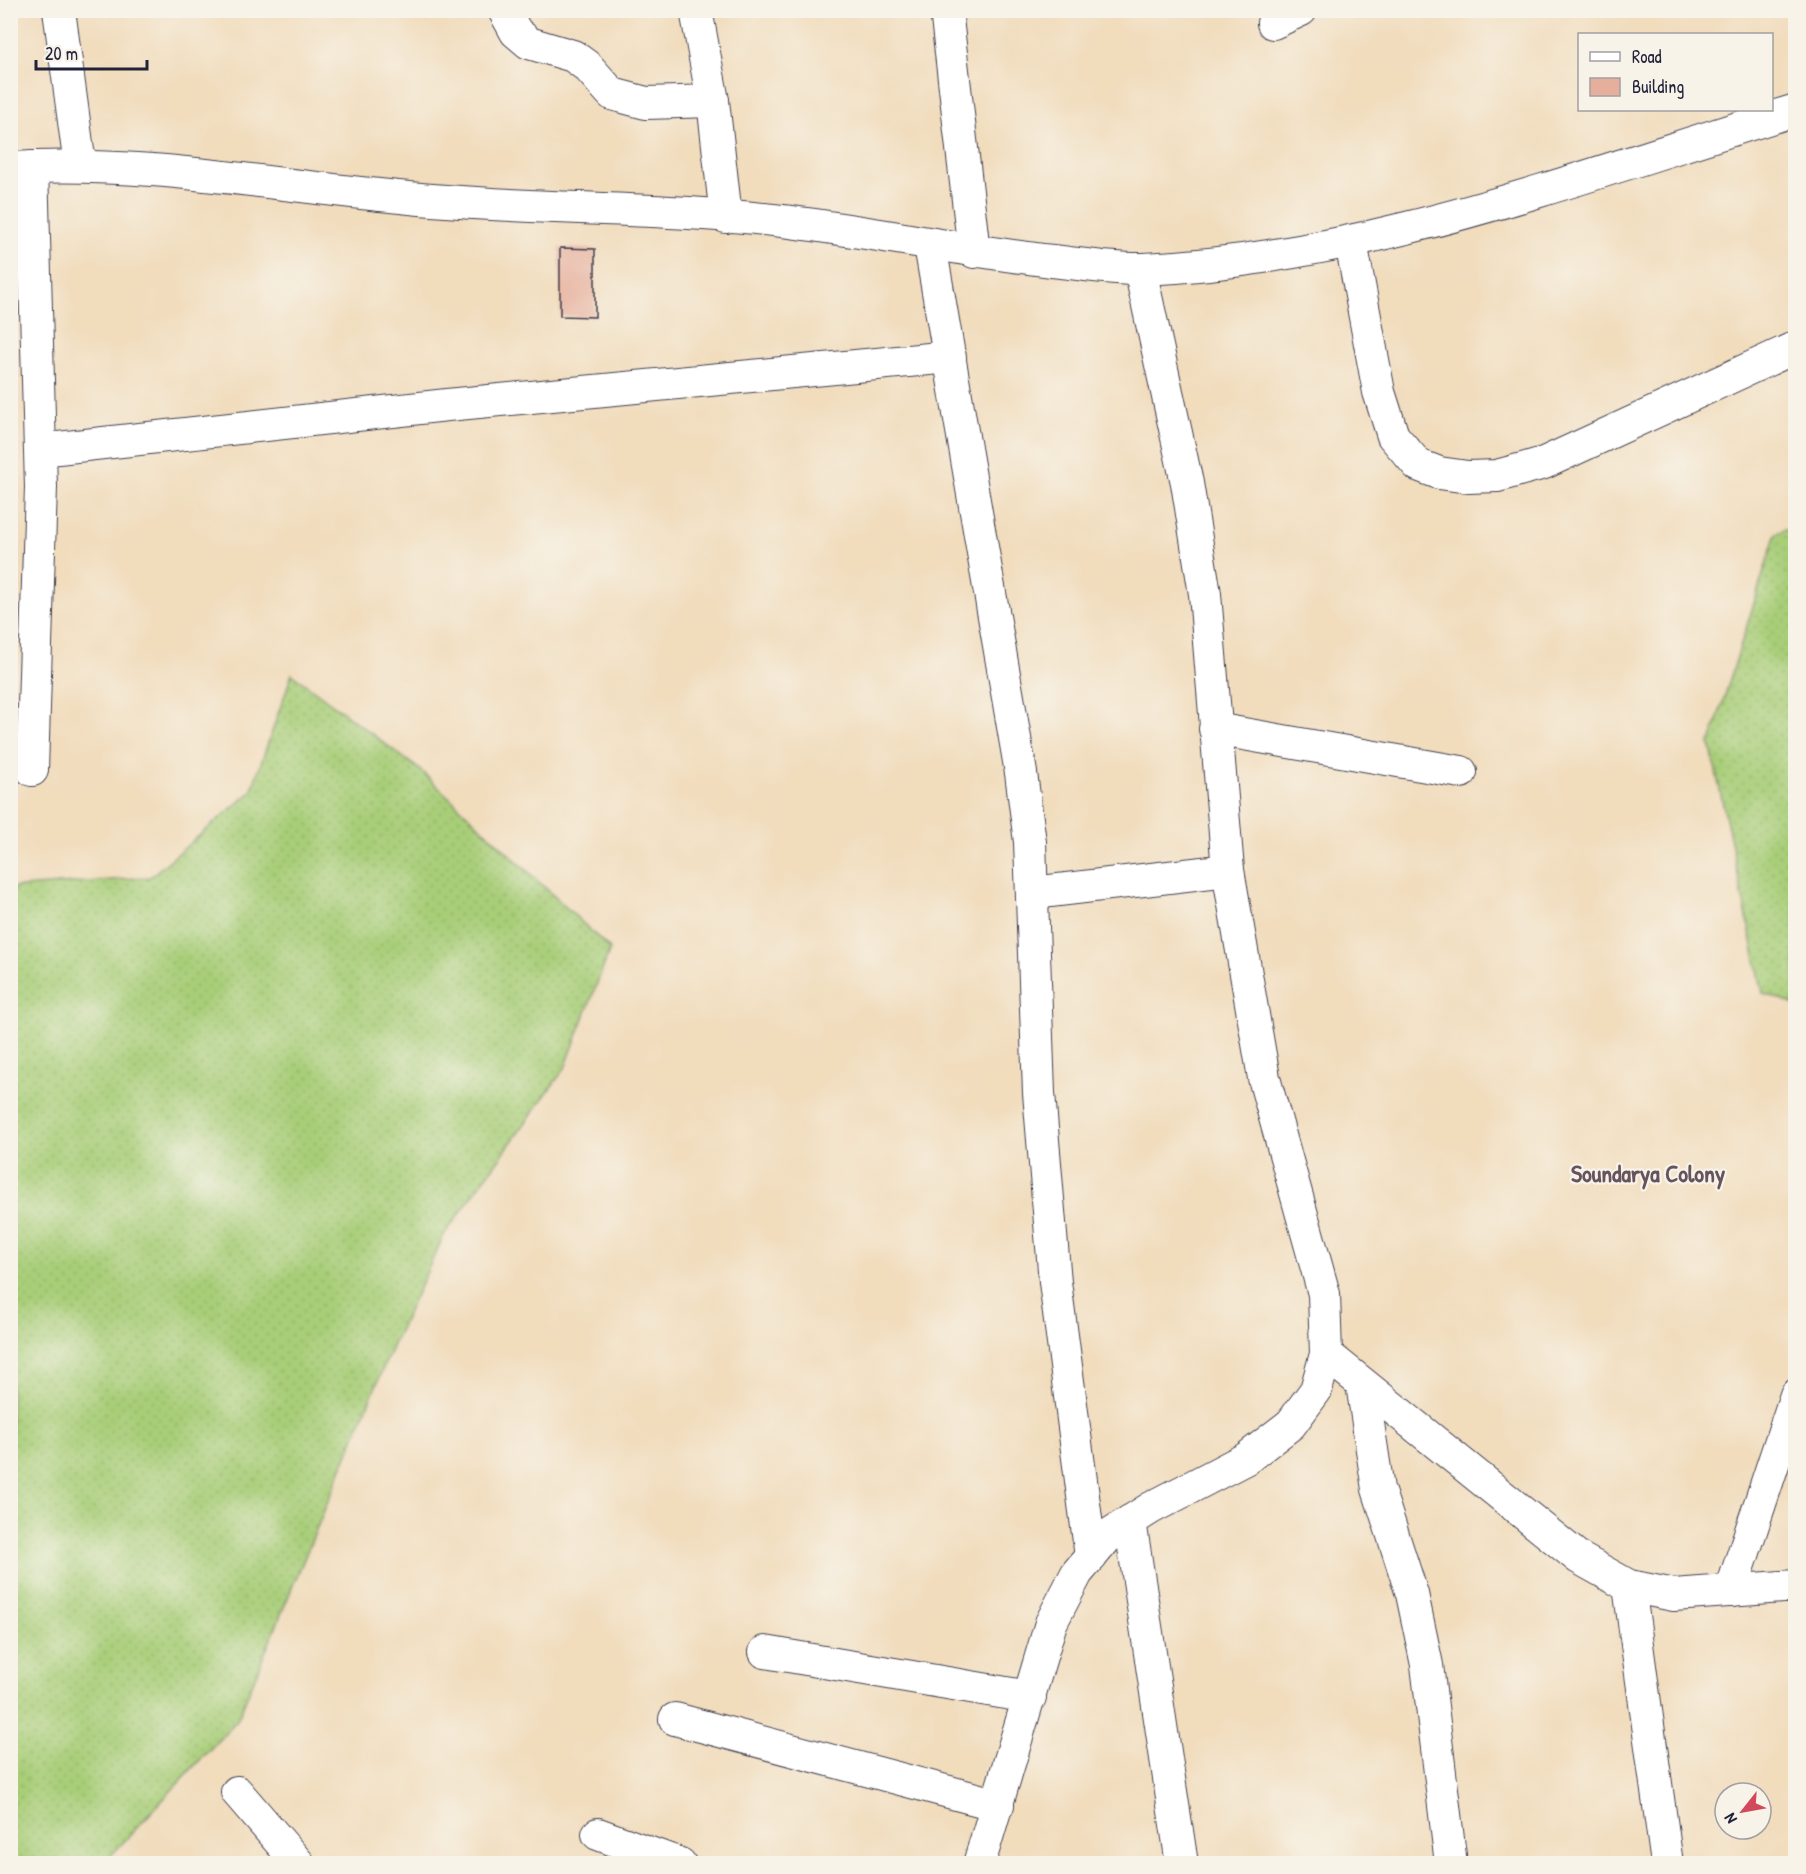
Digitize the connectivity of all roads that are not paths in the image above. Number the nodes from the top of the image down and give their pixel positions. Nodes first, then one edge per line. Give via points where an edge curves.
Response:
1 (59, 10) edge
2 (504, 10) edge
3 (696, 10) edge
4 (946, 10) edge
5 (1301, 10) edge
6 (1273, 23) dead end
7 (713, 102) junction
8 (1796, 110) edge
9 (81, 166) junction
10 (21, 168) edge
11 (726, 218) junction
12 (1351, 242) junction
13 (930, 245) junction
14 (974, 252) junction
15 (1140, 269) junction
16 (1796, 347) edge
17 (950, 357) junction
18 (40, 450) junction
19 (1215, 729) junction
20 (32, 770) dead end
21 (1461, 772) dead end
22 (1228, 870) junction
23 (1033, 893) junction
24 (1326, 1354) junction
25 (1362, 1384) junction
26 (1796, 1395) edge
27 (1130, 1521) junction
28 (1091, 1557) junction
29 (1629, 1586) junction
30 (1796, 1586) edge
31 (1731, 1591) junction
32 (765, 1652) dead end
33 (1030, 1697) junction
34 (675, 1719) dead end
35 (237, 1792) dead end
36 (998, 1804) junction
37 (598, 1833) dead end
38 (299, 1863) edge
39 (680, 1863) edge
40 (979, 1863) edge
41 (1182, 1863) edge
42 (1451, 1863) edge
43 (1667, 1863) edge

1 - 9 street
2 - 7 street via 516,32 529,43 573,56 612,94 646,103
3 - 7 street
4 - 14 street
5 - 6 street
7 - 11 street
8 - 12 street via 1491,206
9 - 10 street
9 - 11 street via 182,171 445,201 600,207
10 - 18 street
11 - 13 street via 790,222
12 - 15 street
12 - 16 street via 1379,392 1394,436 1418,465 1439,473 1497,476 1544,462
13 - 14 street
13 - 17 street
14 - 15 street
15 - 19 street via 1187,483 1205,594
17 - 18 street via 447,405
17 - 23 street via 1021,772
18 - 20 street
19 - 21 street
19 - 22 street
22 - 23 street
22 - 24 street via 1264,1078 1324,1294
23 - 28 street via 1039,1093 1054,1270
24 - 25 street
24 - 27 street via 1316,1390 1291,1424 1246,1458
25 - 29 street via 1579,1558
25 - 42 street via 1378,1489 1412,1594 1427,1665
26 - 31 street
27 - 28 street via 1110,1534
27 - 41 street
28 - 33 street via 1077,1573 1051,1623
29 - 31 street via 1674,1595
29 - 43 street
30 - 31 street
32 - 33 street
33 - 36 street
34 - 36 street
35 - 38 street
36 - 40 street
37 - 39 street

